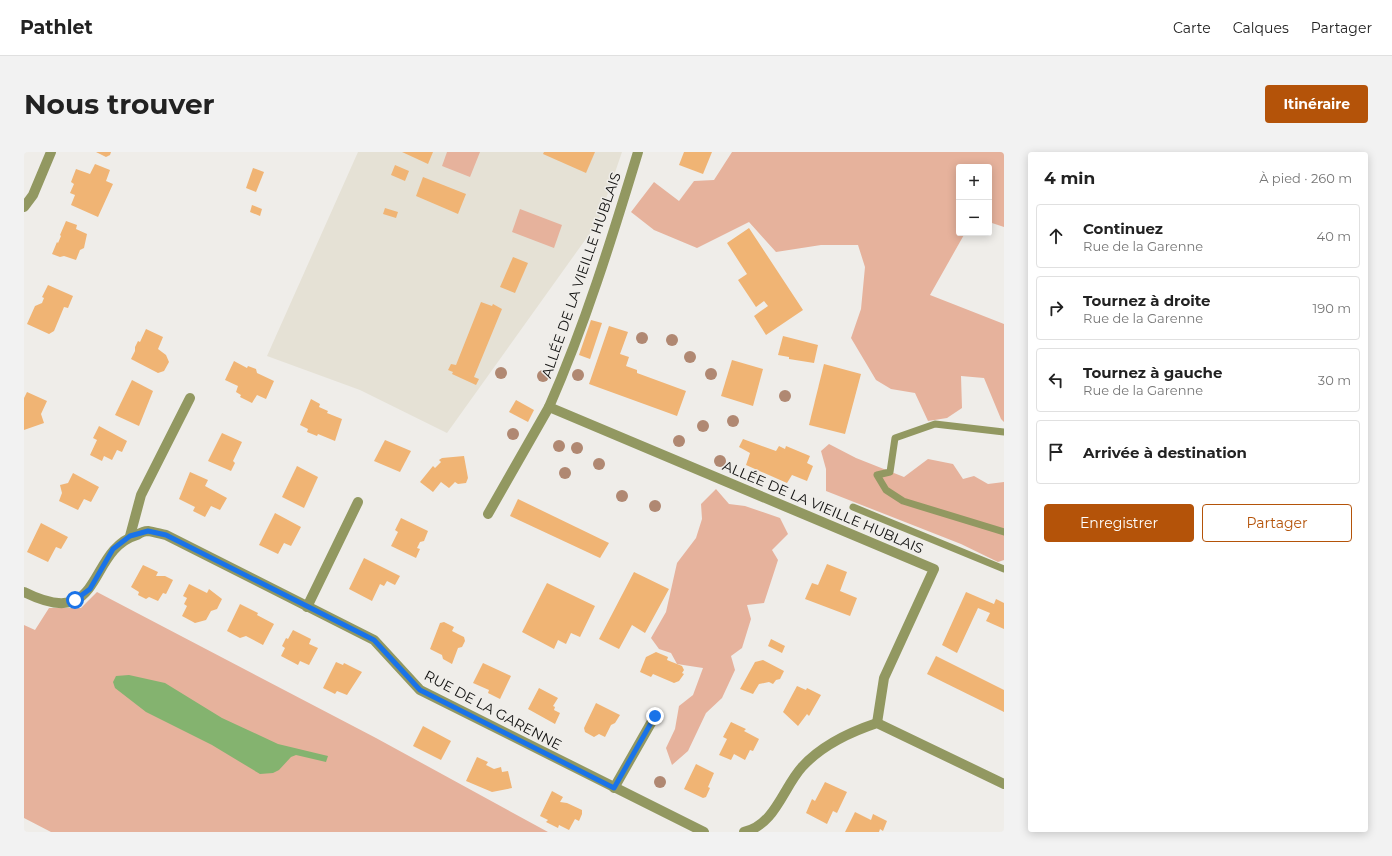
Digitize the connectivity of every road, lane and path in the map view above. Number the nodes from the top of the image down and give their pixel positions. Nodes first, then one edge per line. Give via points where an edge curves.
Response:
1 (51, 152) edge
2 (638, 152) edge
3 (24, 208) edge
4 (190, 398) dead end
5 (549, 407) junction
6 (1004, 432) edge
7 (358, 502) dead end
8 (853, 507) dead end
9 (488, 514) dead end
10 (1004, 532) edge
11 (130, 536) junction
12 (1004, 569) edge
13 (24, 592) edge
14 (308, 607) junction
15 (655, 716) dead end
16 (877, 723) junction
17 (1004, 784) edge
18 (614, 788) junction
19 (704, 832) edge
20 (748, 832) edge

1 - 3 street via 33,195
2 - 5 street, ALLÉE DE LA VIEILLE HUBLAIS via 568,364
4 - 11 street via 141,495
5 - 9 street, ALLÉE DE LA VIEILLE HUBLAIS
5 - 16 street, ALLÉE DE LA VIEILLE HUBLAIS via 934,569 884,678
6 - 10 lane via 935,424 895,438 890,472 877,475 886,490 903,501
7 - 14 street
8 - 12 lane
11 - 13 street, RUE DE LA GARENNE via 113,549 90,589 75,600 54,604
11 - 14 street, RUE DE LA GARENNE via 148,531 166,535
14 - 18 street, RUE DE LA GARENNE via 374,640 420,690
15 - 18 street
16 - 17 street
16 - 20 street via 820,750 801,768 770,816
18 - 19 street, RUE DE LA GARENNE

